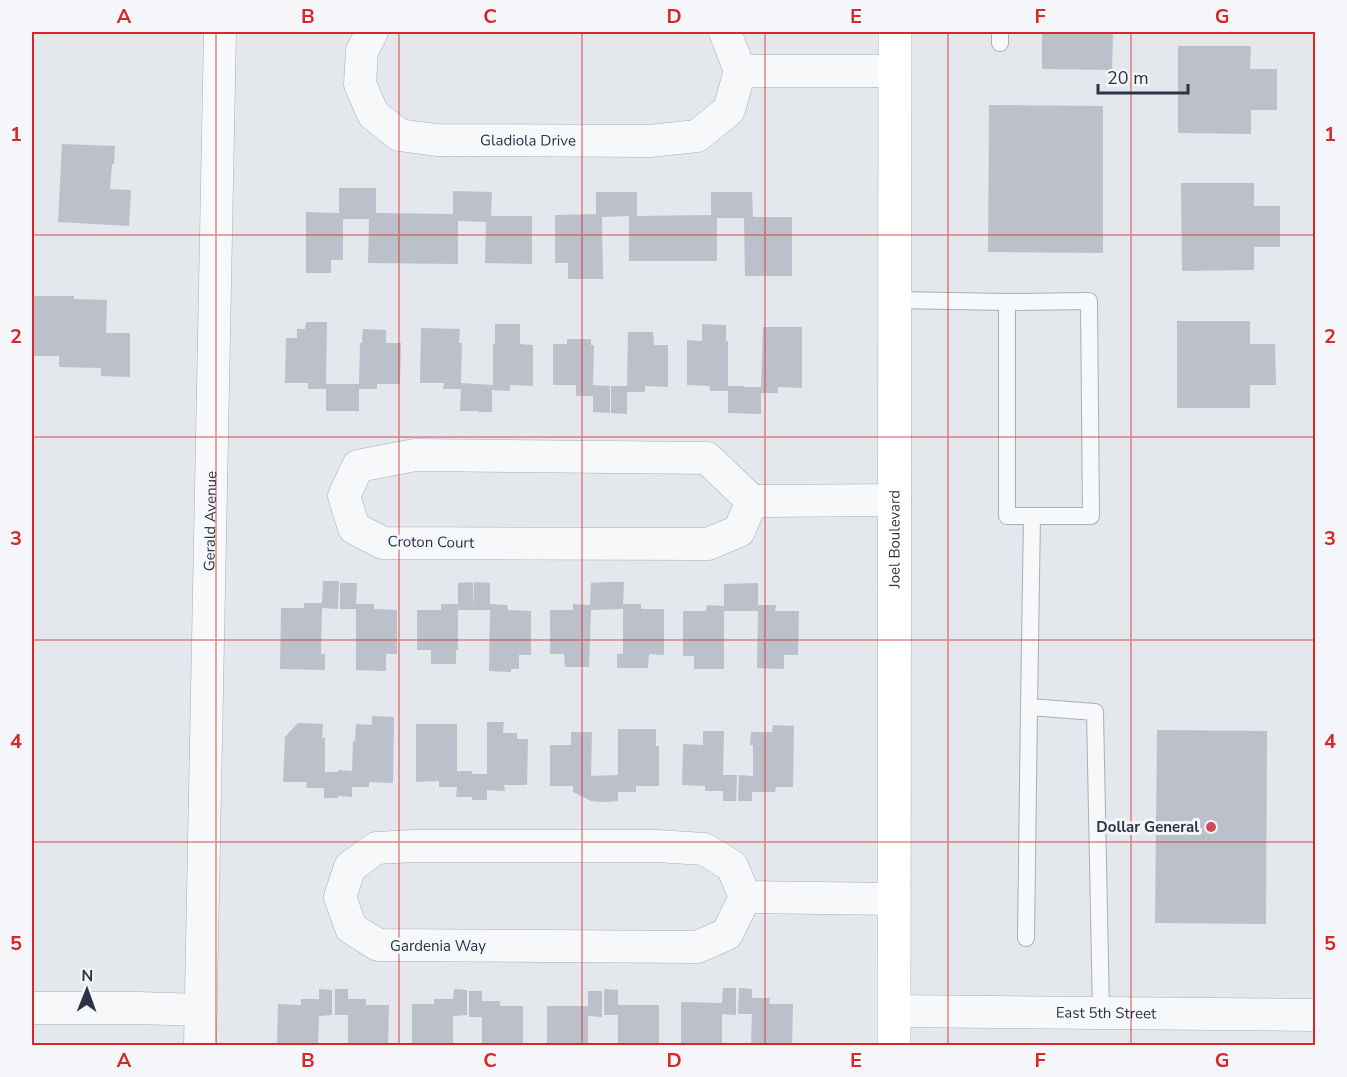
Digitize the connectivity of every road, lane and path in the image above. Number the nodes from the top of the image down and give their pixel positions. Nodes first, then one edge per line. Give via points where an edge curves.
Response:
1 (220, 32) edge
2 (372, 32) edge
3 (725, 32) edge
4 (895, 32) edge
5 (740, 71) junction
6 (895, 71) junction
7 (895, 300) junction
8 (1007, 302) junction
9 (895, 500) junction
10 (752, 501) junction
11 (1032, 516) junction
12 (1029, 707) junction
13 (745, 897) junction
14 (894, 899) junction
15 (1026, 938) dead end
16 (32, 1008) edge
17 (201, 1010) junction
18 (894, 1011) junction
19 (1101, 1013) junction
20 (1316, 1015) edge
21 (200, 1046) edge
22 (894, 1046) edge

1 - 17 street, Gerald Avenue
2 - 5 street, Gladiola Drive via 362,51 360,84 374,114 399,135 436,140 650,141 697,136 729,110
3 - 5 street
4 - 6 main road, Joel Boulevard
5 - 6 street
6 - 7 main road, Joel Boulevard
7 - 8 lane
7 - 9 main road, Joel Boulevard
8 - 11 lane via 1007,516
8 - 11 lane via 1089,301 1091,516
9 - 10 street
9 - 14 main road, Joel Boulevard
10 - 10 street, Croton Court via 739,531 708,544 383,543 354,528 344,496 358,466 415,455 707,458
11 - 12 lane
12 - 15 lane
12 - 19 lane via 1095,712
13 - 13 street, Gardenia Way via 732,866 704,849 657,846 376,848 350,867 340,897 351,928 378,945 697,948 727,934
13 - 14 street
14 - 18 main road, Joel Boulevard
16 - 17 street
17 - 21 street, Gerald Avenue
18 - 19 street, East 5th Street
18 - 22 main road, Joel Boulevard
19 - 20 street, East 5th Street

